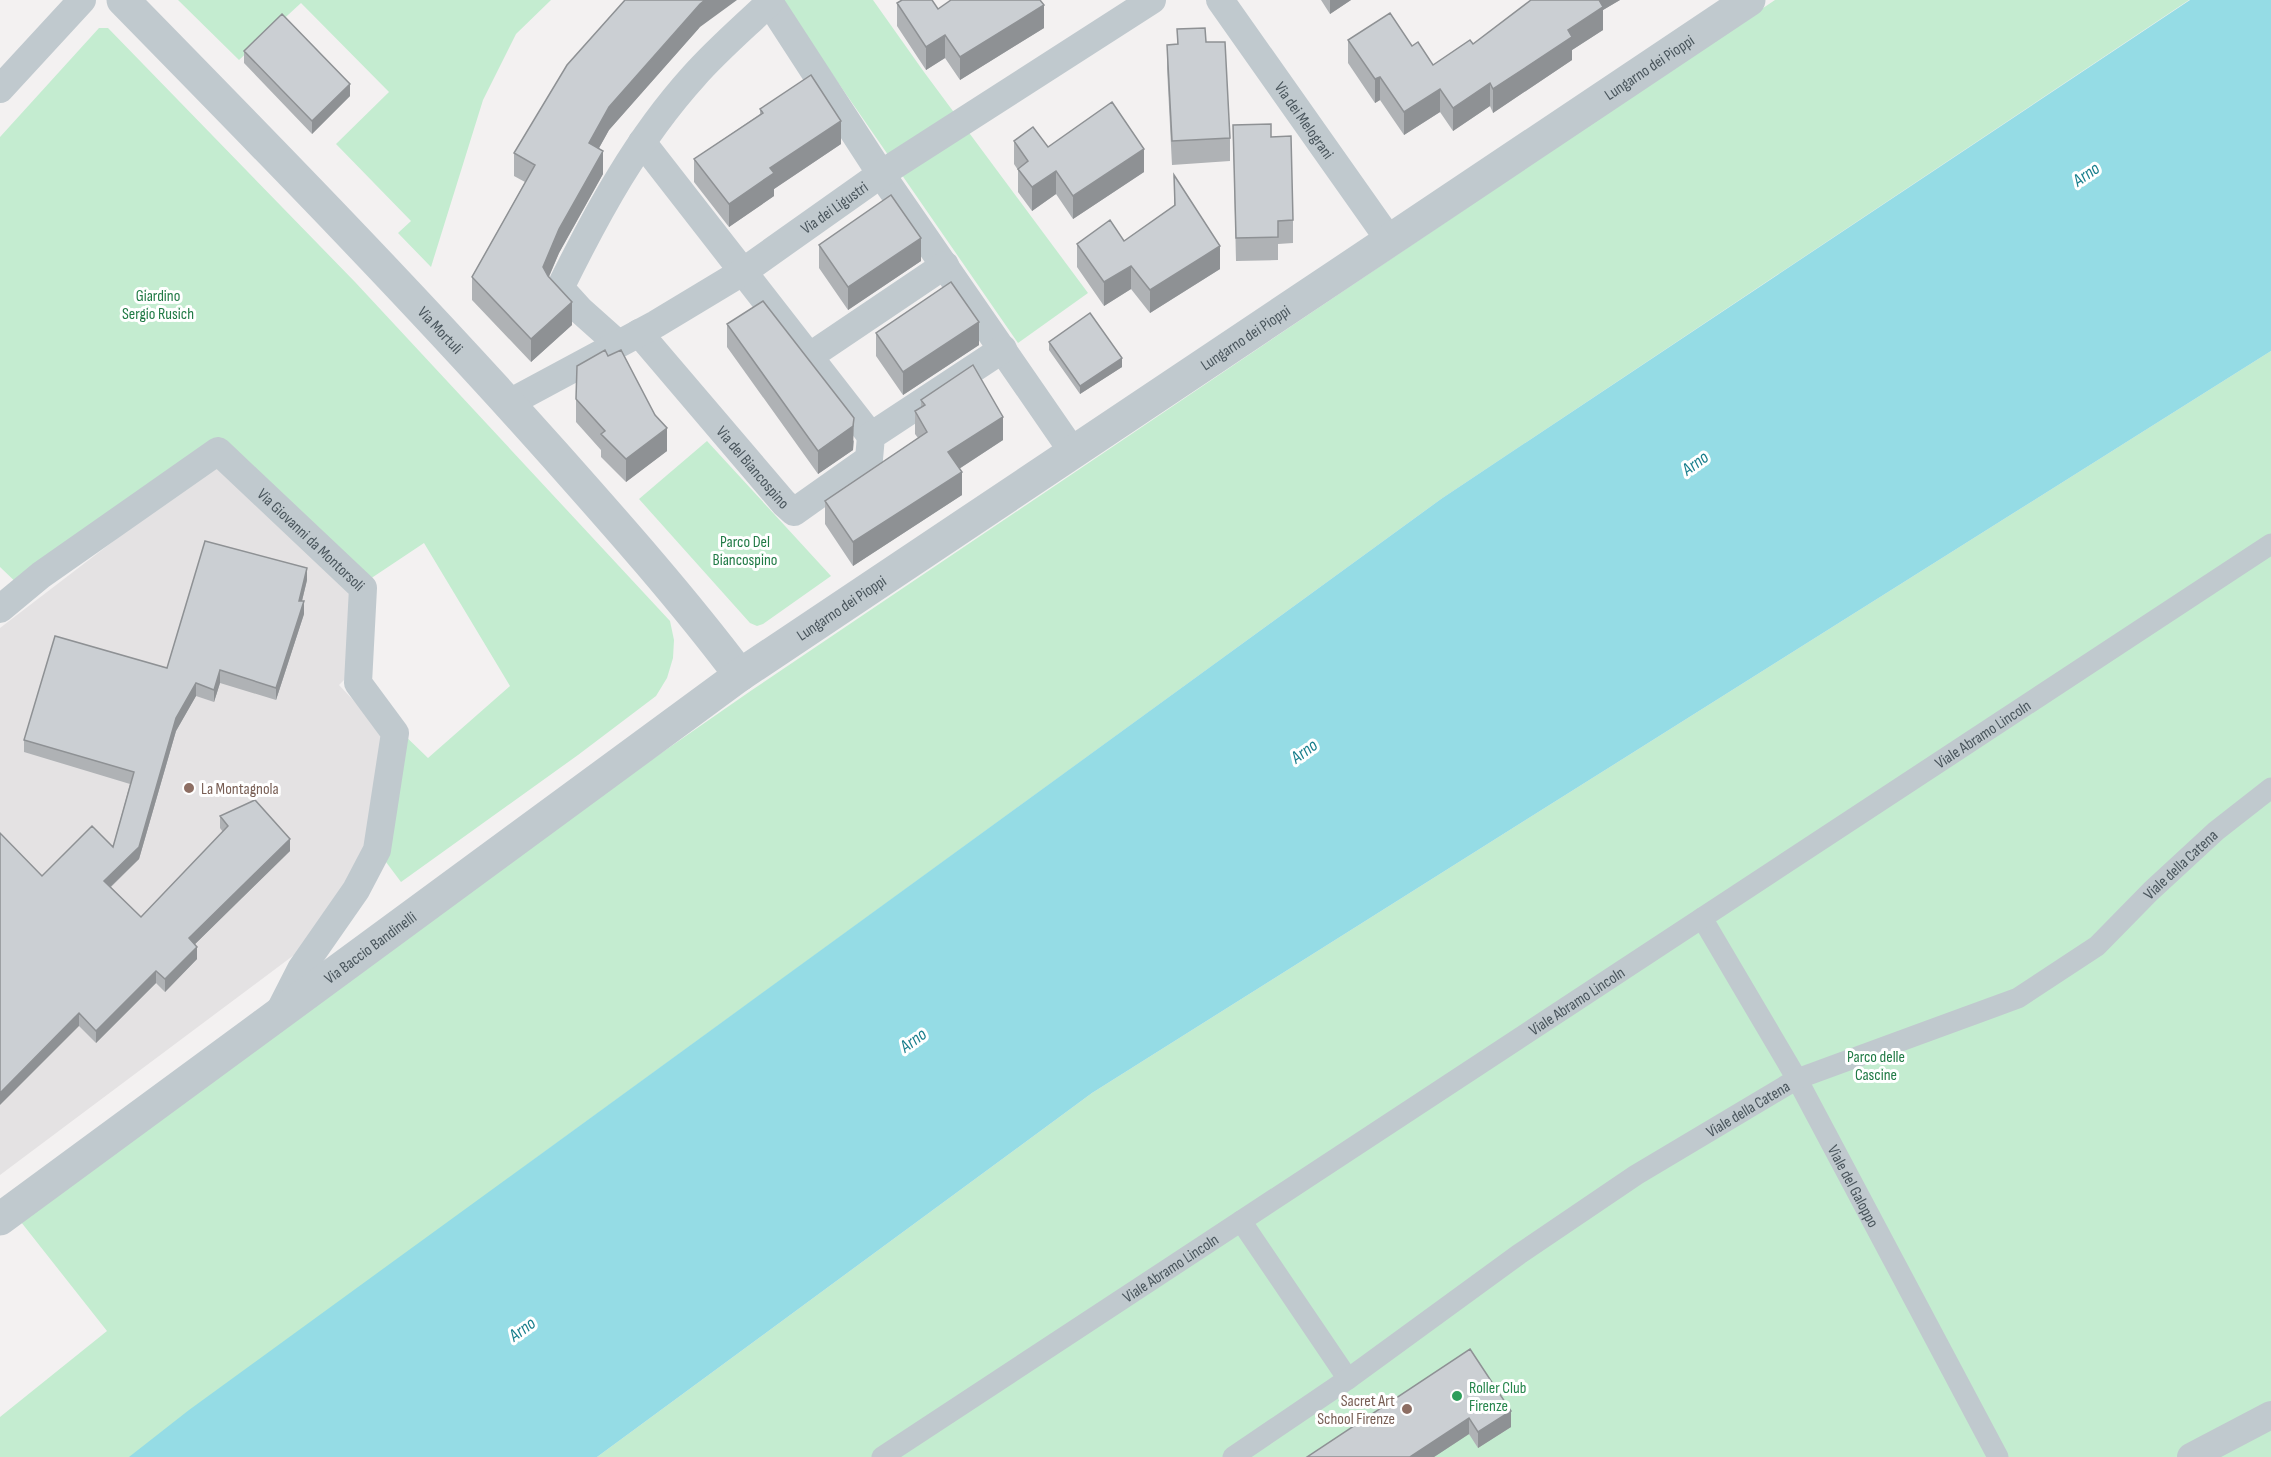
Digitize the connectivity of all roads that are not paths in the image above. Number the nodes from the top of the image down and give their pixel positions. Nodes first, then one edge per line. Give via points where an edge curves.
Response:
1 (82, 0) edge
2 (123, 0) edge
3 (1152, 0) edge
4 (1220, 0) edge
5 (768, 1) edge
6 (1735, 4) edge
7 (0, 89) edge
8 (642, 142) junction
9 (881, 174) junction
10 (1390, 241) junction
11 (945, 265) junction
12 (744, 271) junction
13 (628, 338) junction
14 (1003, 350) junction
15 (810, 356) junction
16 (509, 403) junction
17 (871, 436) junction
18 (1074, 452) junction
19 (2271, 544) edge
20 (0, 609) edge
21 (740, 675) junction
22 (2271, 789) edge
23 (1702, 918) junction
24 (277, 1016) junction
25 (1797, 1079) junction
26 (0, 1219) edge
27 (1241, 1221) junction
28 (1348, 1379) junction
29 (2271, 1415) edge
30 (882, 1457) edge
31 (1233, 1457) edge
32 (1998, 1457) edge
33 (2191, 1457) edge

1 - 7 street
2 - 16 street, Via Mortuli via 350,231
3 - 9 street, Via dei Ligustri
4 - 10 street, Via dei Melograni
5 - 8 street, Via del Biancospino via 694,76
5 - 9 street, Via del Biancospino
6 - 10 street, Lungarno dei Pioppi
8 - 12 street
8 - 13 street, Via del Biancospino via 595,218 560,288 580,310
9 - 11 street, Via del Biancospino
9 - 12 street, Via dei Ligustri
10 - 18 street, Lungarno dei Pioppi
11 - 14 street, Via del Biancospino
11 - 15 street
12 - 13 street, Via dei Ligustri
12 - 15 street
13 - 16 street, Via dei Ligustri
13 - 17 street, Via del Biancospino via 794,512 869,459
14 - 17 street
14 - 18 street, Via del Biancospino
15 - 17 street
16 - 21 street, Via Mortuli
18 - 21 street, Lungarno dei Pioppi
19 - 23 street, Viale Abramo Lincoln
20 - 24 street, Via Giovanni da Montorsoli via 41,574 218,451 363,588 358,683 395,733 377,850 356,890 301,969
21 - 24 street, Via Baccio Bandinelli
22 - 25 street, Viale della Catena via 2216,831 2097,946 2018,998
23 - 25 street, Viale del Galoppo
23 - 27 street, Viale Abramo Lincoln
24 - 26 street, Via Baccio Bandinelli
25 - 28 street, Viale della Catena via 1636,1175
25 - 32 street, Viale del Galoppo
27 - 28 street
27 - 30 street, Viale Abramo Lincoln
28 - 31 street, Viale della Catena
29 - 33 street

